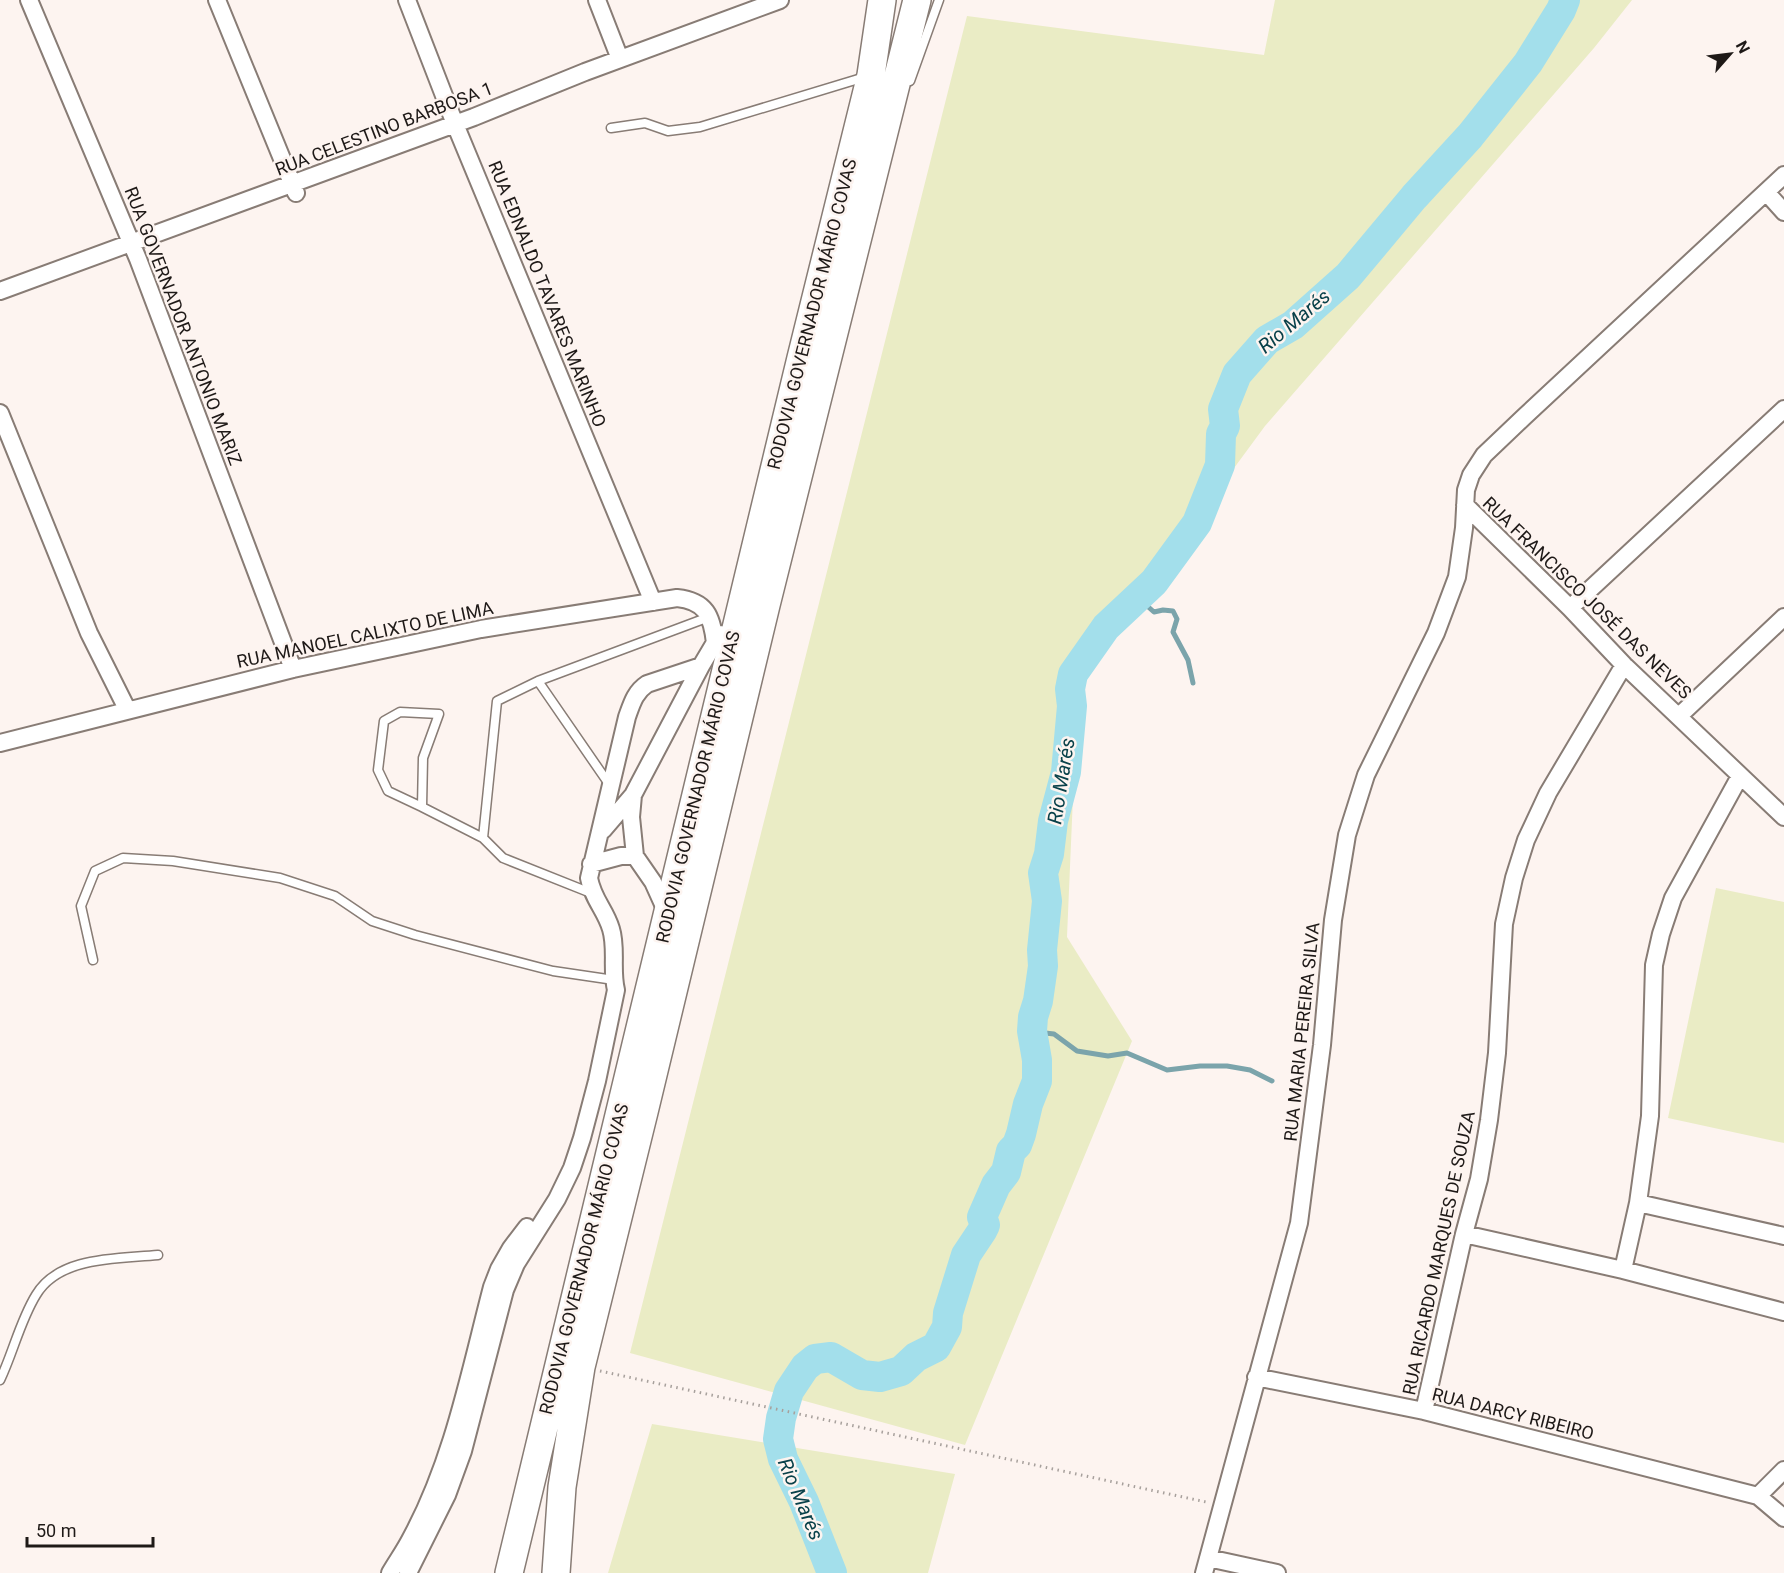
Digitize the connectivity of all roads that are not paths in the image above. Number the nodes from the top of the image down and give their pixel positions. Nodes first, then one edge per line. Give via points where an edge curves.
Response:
1 (29, 0) edge
2 (217, 0) edge
3 (406, 0) edge
4 (597, 0) edge
5 (780, 0) edge
6 (917, 0) edge
7 (939, 0) edge
8 (877, 2) edge
9 (621, 59) junction
10 (871, 75) junction
11 (908, 87) dead end
12 (900, 108) dead end
13 (455, 124) junction
14 (611, 128) dead end
15 (1784, 175) edge
16 (872, 186) junction
17 (294, 189) junction
18 (1766, 192) junction
19 (1784, 212) edge
20 (132, 243) junction
21 (0, 291) edge
22 (1784, 409) edge
23 (0, 413) edge
24 (1464, 506) junction
25 (744, 594) junction
26 (653, 602) junction
27 (1570, 609) junction
28 (710, 616) junction
29 (1784, 617) edge
30 (715, 643) junction
31 (1624, 665) junction
32 (701, 666) junction
33 (292, 669) junction
34 (538, 681) junction
35 (127, 710) junction
36 (1679, 716) junction
37 (0, 743) edge
38 (1740, 776) junction
39 (611, 786) junction
40 (633, 795) junction
41 (422, 807) junction
42 (1784, 817) edge
43 (601, 833) junction
44 (483, 838) junction
45 (635, 856) junction
46 (591, 864) junction
47 (591, 893) junction
48 (667, 912) junction
49 (93, 960) dead end
50 (614, 980) junction
51 (1638, 1203) junction
52 (1464, 1234) junction
53 (1784, 1236) edge
54 (158, 1255) dead end
55 (1623, 1270) junction
56 (1784, 1312) edge
57 (1256, 1377) junction
58 (0, 1380) edge
59 (1424, 1411) junction
60 (1784, 1470) edge
61 (1758, 1496) junction
62 (1784, 1518) edge
63 (1206, 1565) edge
64 (390, 1573) edge
65 (408, 1573) edge
66 (509, 1573) edge
67 (556, 1573) edge
68 (1277, 1573) edge

1 - 20 street, RUA GOVERNADOR ANTONIO MARIZ
2 - 17 street
3 - 13 street, RUA EDNALDO TAVARES MARINHO
4 - 9 street
5 - 9 street, RUA CELESTINO BARBOSA 1
6 - 16 highway, RODOVIA GOVERNADOR MÁRIO COVAS
7 - 11 lane
8 - 10 highway, RODOVIA GOVERNADOR MÁRIO COVAS
9 - 13 street, RUA CELESTINO BARBOSA 1
10 - 14 lane via 700,127 668,131 645,123
10 - 25 highway, RODOVIA GOVERNADOR MÁRIO COVAS
12 - 16 lane
13 - 17 street, RUA CELESTINO BARBOSA 1
13 - 26 street, RUA EDNALDO TAVARES MARINHO
15 - 18 street, RUA FRANCISCO JOSÉ DAS NEVES
16 - 67 highway, RODOVIA GOVERNADOR MÁRIO COVAS via 581,1367 562,1487
17 - 20 street, RUA CELESTINO BARBOSA 1
18 - 19 street
18 - 24 street, RUA FRANCISCO JOSÉ DAS NEVES via 1484,455 1471,476
20 - 21 street, RUA CELESTINO BARBOSA 1
20 - 33 street, RUA GOVERNADOR ANTONIO MARIZ
22 - 27 street
23 - 35 street via 89,633
24 - 27 street, RUA FRANCISCO JOSÉ DAS NEVES
24 - 57 street, RUA MARIA PEREIRA SILVA via 1457,577 1436,633 1366,775 1347,835 1299,1223
25 - 30 street
25 - 48 highway, RODOVIA GOVERNADOR MÁRIO COVAS
26 - 28 street, RUA MANOEL CALIXTO DE LIMA via 688,599
26 - 33 street, RUA MANOEL CALIXTO DE LIMA via 481,629
27 - 31 street, RUA FRANCISCO JOSÉ DAS NEVES
28 - 30 street
28 - 34 lane
29 - 36 street
30 - 32 street
31 - 36 street, RUA FRANCISCO JOSÉ DAS NEVES
31 - 52 street, RUA RICARDO MARQUES DE SOUZA via 1548,793 1514,878 1504,924 1489,1120
32 - 39 street via 647,684 635,695
32 - 40 street
33 - 35 street, RUA MANOEL CALIXTO DE LIMA
34 - 39 lane
34 - 44 lane via 497,700
35 - 37 street, RUA MANOEL CALIXTO DE LIMA
36 - 38 street, RUA FRANCISCO JOSÉ DAS NEVES
38 - 42 street, RUA FRANCISCO JOSÉ DAS NEVES
38 - 51 street via 1673,898 1661,934 1654,965 1650,1116
39 - 43 street
40 - 43 street
40 - 45 street
41 - 41 lane via 423,758 439,714 400,712 384,721 378,770 388,791
41 - 44 lane
43 - 46 street
44 - 47 lane via 503,858
45 - 46 street
45 - 48 street
46 - 47 street
47 - 50 street via 612,931
48 - 66 highway, RODOVIA GOVERNADOR MÁRIO COVAS
49 - 50 lane via 81,906 95,871 123,858 173,861 280,878 335,896 372,921 415,935 553,971
50 - 64 street via 608,988 565,1160 547,1199 499,1269 433,1491
50 - 65 street via 616,990 597,1081 572,1168 505,1290 463,1451 447,1495
51 - 53 street
51 - 55 street
52 - 55 street
52 - 59 street, RUA RICARDO MARQUES DE SOUZA
54 - 58 lane via 87,1263 48,1279 36,1294
55 - 56 street
57 - 59 street, RUA DARCY RIBEIRO
57 - 63 street, RUA MARIA PEREIRA SILVA
59 - 61 street, RUA DARCY RIBEIRO
60 - 61 street
61 - 62 street
63 - 68 street

